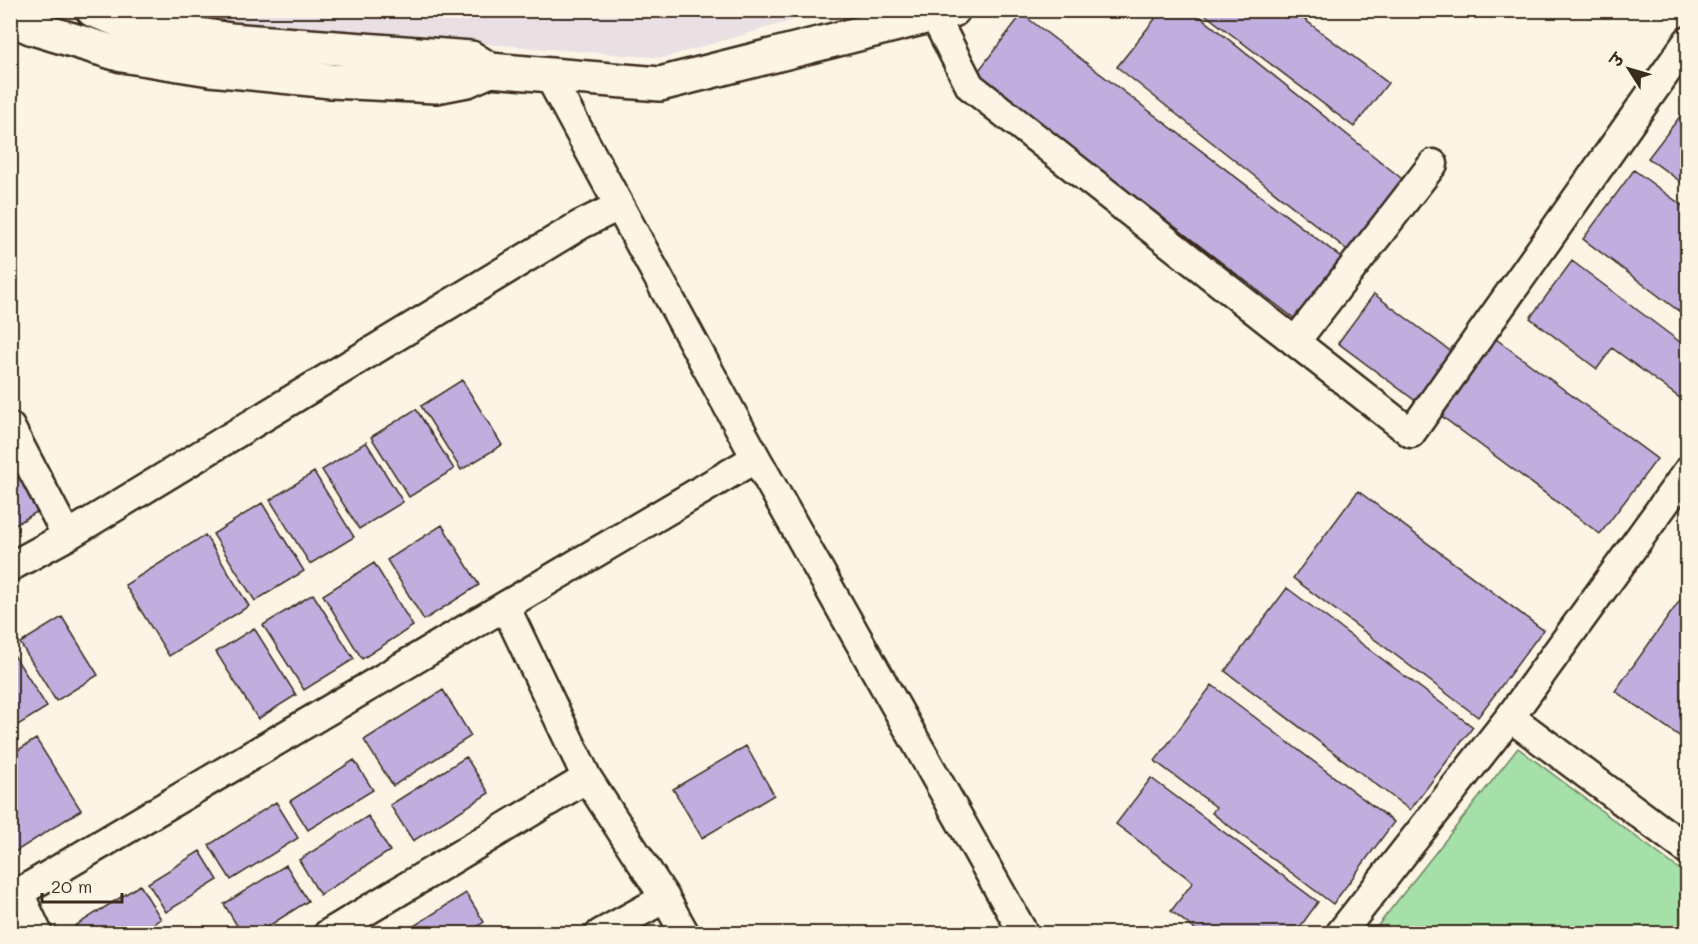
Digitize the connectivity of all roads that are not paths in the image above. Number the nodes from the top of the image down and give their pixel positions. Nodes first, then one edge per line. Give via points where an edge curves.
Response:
1 (93, 10) edge
2 (944, 13) edge
3 (12, 19) edge
4 (1688, 41) edge
5 (490, 70) junction
6 (548, 74) junction
7 (1432, 164) dead end
8 (619, 206) junction
9 (1295, 342) junction
10 (10, 427) edge
11 (756, 458) junction
12 (1688, 471) edge
13 (67, 536) junction
14 (10, 567) edge
15 (505, 606) junction
16 (1510, 717) junction
17 (587, 778) junction
18 (1688, 850) edge
19 (15, 895) edge
20 (665, 898) junction
21 (38, 933) edge
22 (328, 933) edge
23 (600, 933) edge
24 (685, 933) edge
25 (1024, 933) edge
26 (1340, 933) edge

1 - 5 street via 128,23 230,40 471,58
2 - 6 street via 660,84
2 - 9 street via 969,86
3 - 5 street via 122,55 221,70 436,86 467,80
4 - 9 street via 1411,433
5 - 6 street
6 - 8 street
7 - 9 street
8 - 11 street
8 - 13 street via 580,225
10 - 13 street
11 - 15 street
11 - 25 street
12 - 16 street
13 - 14 street
15 - 17 street
15 - 19 street
16 - 18 street
16 - 26 street
17 - 20 street
17 - 22 street
19 - 21 street
20 - 23 street
20 - 24 street

